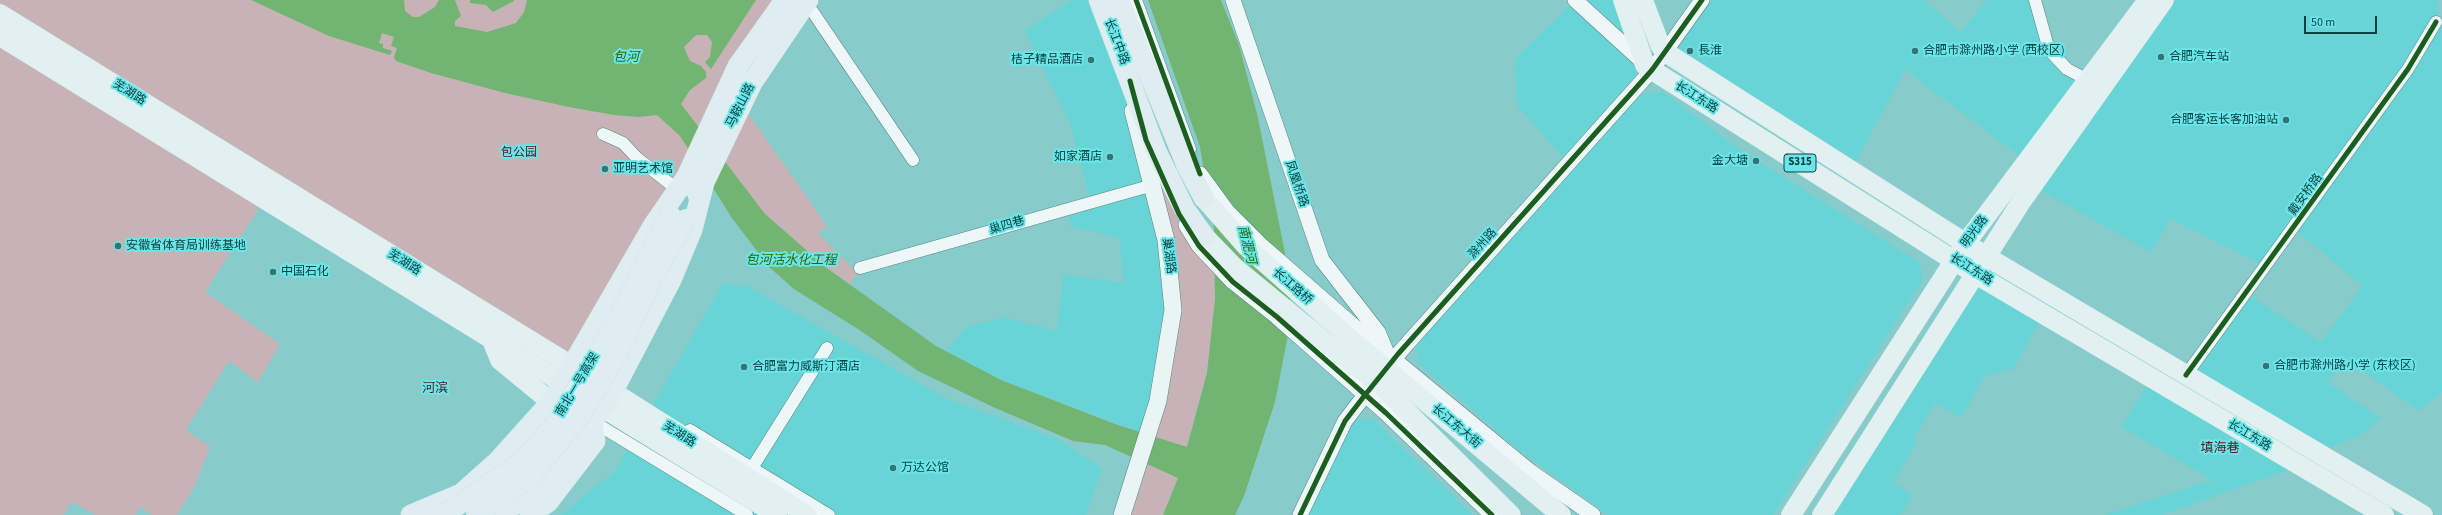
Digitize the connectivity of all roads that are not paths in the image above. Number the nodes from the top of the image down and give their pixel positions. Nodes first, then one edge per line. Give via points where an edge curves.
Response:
1 (785, 0) edge
2 (1093, 0) edge
3 (1099, 0) edge
4 (1118, 0) edge
5 (1136, 0) edge
6 (1233, 0) edge
7 (1575, 0) edge
8 (1623, 0) edge
9 (1643, 0) edge
10 (1691, 0) edge
11 (1702, 0) edge
12 (2035, 0) edge
13 (2148, 0) edge
14 (2164, 0) edge
15 (807, 1) edge
16 (0, 14) edge
17 (2436, 22) dead end
18 (0, 36) edge
19 (1662, 48) junction
20 (1649, 68) junction
21 (2088, 80) junction
22 (1130, 81) junction
23 (1142, 133) junction
24 (603, 134) dead end
25 (913, 160) dead end
26 (1200, 174) joint
27 (690, 183) junction
28 (1153, 184) junction
29 (1204, 198) joint
30 (678, 216) junction
31 (1201, 241) junction
32 (1965, 244) junction
33 (1987, 257) junction
34 (1955, 261) junction
35 (860, 268) dead end
36 (1977, 275) junction
37 (1357, 336) junction
38 (491, 338) junction
39 (827, 348) dead end
40 (1342, 365) joint
41 (572, 366) junction
42 (1377, 373) junction
43 (2186, 375) junction
44 (563, 384) junction
45 (551, 402) junction
46 (606, 402) junction
47 (752, 468) junction
48 (411, 515) edge
49 (439, 515) edge
50 (476, 515) edge
51 (499, 515) edge
52 (514, 515) edge
53 (530, 515) edge
54 (747, 515) edge
55 (777, 515) edge
56 (807, 515) edge
57 (829, 515) edge
58 (1122, 515) edge
59 (1290, 515) edge
60 (1300, 515) edge
61 (1492, 515) edge
62 (1511, 515) edge
63 (1561, 515) edge
64 (1593, 515) edge
65 (1791, 515) edge
66 (1822, 515) edge
67 (2384, 515) edge
68 (2423, 515) edge

1 - 27 highway, 马鞍山路 via 738,66 709,129
2 - 23 main road, 巢湖路 via 1117,58
3 - 22 highway, 长江中路
4 - 29 highway, 长江中路 via 1187,166
5 - 26 street
6 - 42 street, 凤凰桥路 via 1322,260 1378,332
7 - 20 street, 长江东路
8 - 20 main road
9 - 19 main road
10 - 19 street, 滁州路
11 - 19 street, 滁州路
12 - 21 street via 2049,50 2067,69
13 - 21 main road, 明光路
14 - 33 main road, 明光路 via 2021,202
15 - 25 street
15 - 27 highway, 马鞍山路 via 752,83 723,143
16 - 41 main road, 芜湖路
17 - 43 street, 戴安桥路 via 2408,70
18 - 38 main road, 芜湖路
19 - 20 street, 滁州路
19 - 32 main road, 长江东路 / S315
20 - 34 main road, 长江东路 / S315
20 - 42 street, 滁州路
21 - 32 main road, 明光路
22 - 23 street
22 - 31 highway, 长江中路 via 1157,153
23 - 28 main road, 巢湖路
23 - 31 street via 1179,214
24 - 27 street via 623,143 637,158
26 - 37 street via 1226,211
27 - 30 highway, 马鞍山路
27 - 41 highway via 653,226
27 - 46 highway via 692,230 671,280
28 - 35 street, 巢四巷
28 - 58 main road, 巢湖路 via 1166,240 1173,310 1158,402
29 - 37 main road, 长江路桥 via 1246,246
30 - 49 highway, 南北一号高架, bridge via 557,422 522,462 449,511
30 - 50 highway, 南北一号高架, bridge via 619,350 579,417 531,476
31 - 40 main road, 长江路桥 via 1234,267
32 - 33 main road, 长江东路
32 - 34 main road, 明光路
33 - 36 main road, 明光路
33 - 43 main road, 长江东路
34 - 36 main road, 长江东路 / S315
34 - 65 main road, 明光路
36 - 66 main road, 明光路 via 1926,350
36 - 67 main road, 长江东路
37 - 42 main road, 长江东大街
38 - 44 main road, 芜湖路
38 - 45 main road via 500,360
39 - 47 street
40 - 42 main road, 长江东大街
41 - 44 highway
41 - 46 main road, 芜湖路
42 - 59 street, 滁州路 via 1338,416
42 - 60 street, 滁州路 via 1345,421
42 - 61 street
42 - 62 main road, 长江东大街
42 - 63 main road, 长江东大街
42 - 64 street
43 - 68 main road, 长江东路
44 - 45 highway
44 - 46 main road, 芜湖路
45 - 48 highway via 498,461 461,494
46 - 47 street
46 - 51 highway via 533,492
46 - 52 highway via 591,434 544,493
46 - 53 highway via 595,441 548,502
46 - 54 street
46 - 55 main road, 芜湖路
46 - 56 main road, 芜湖路
47 - 57 street

